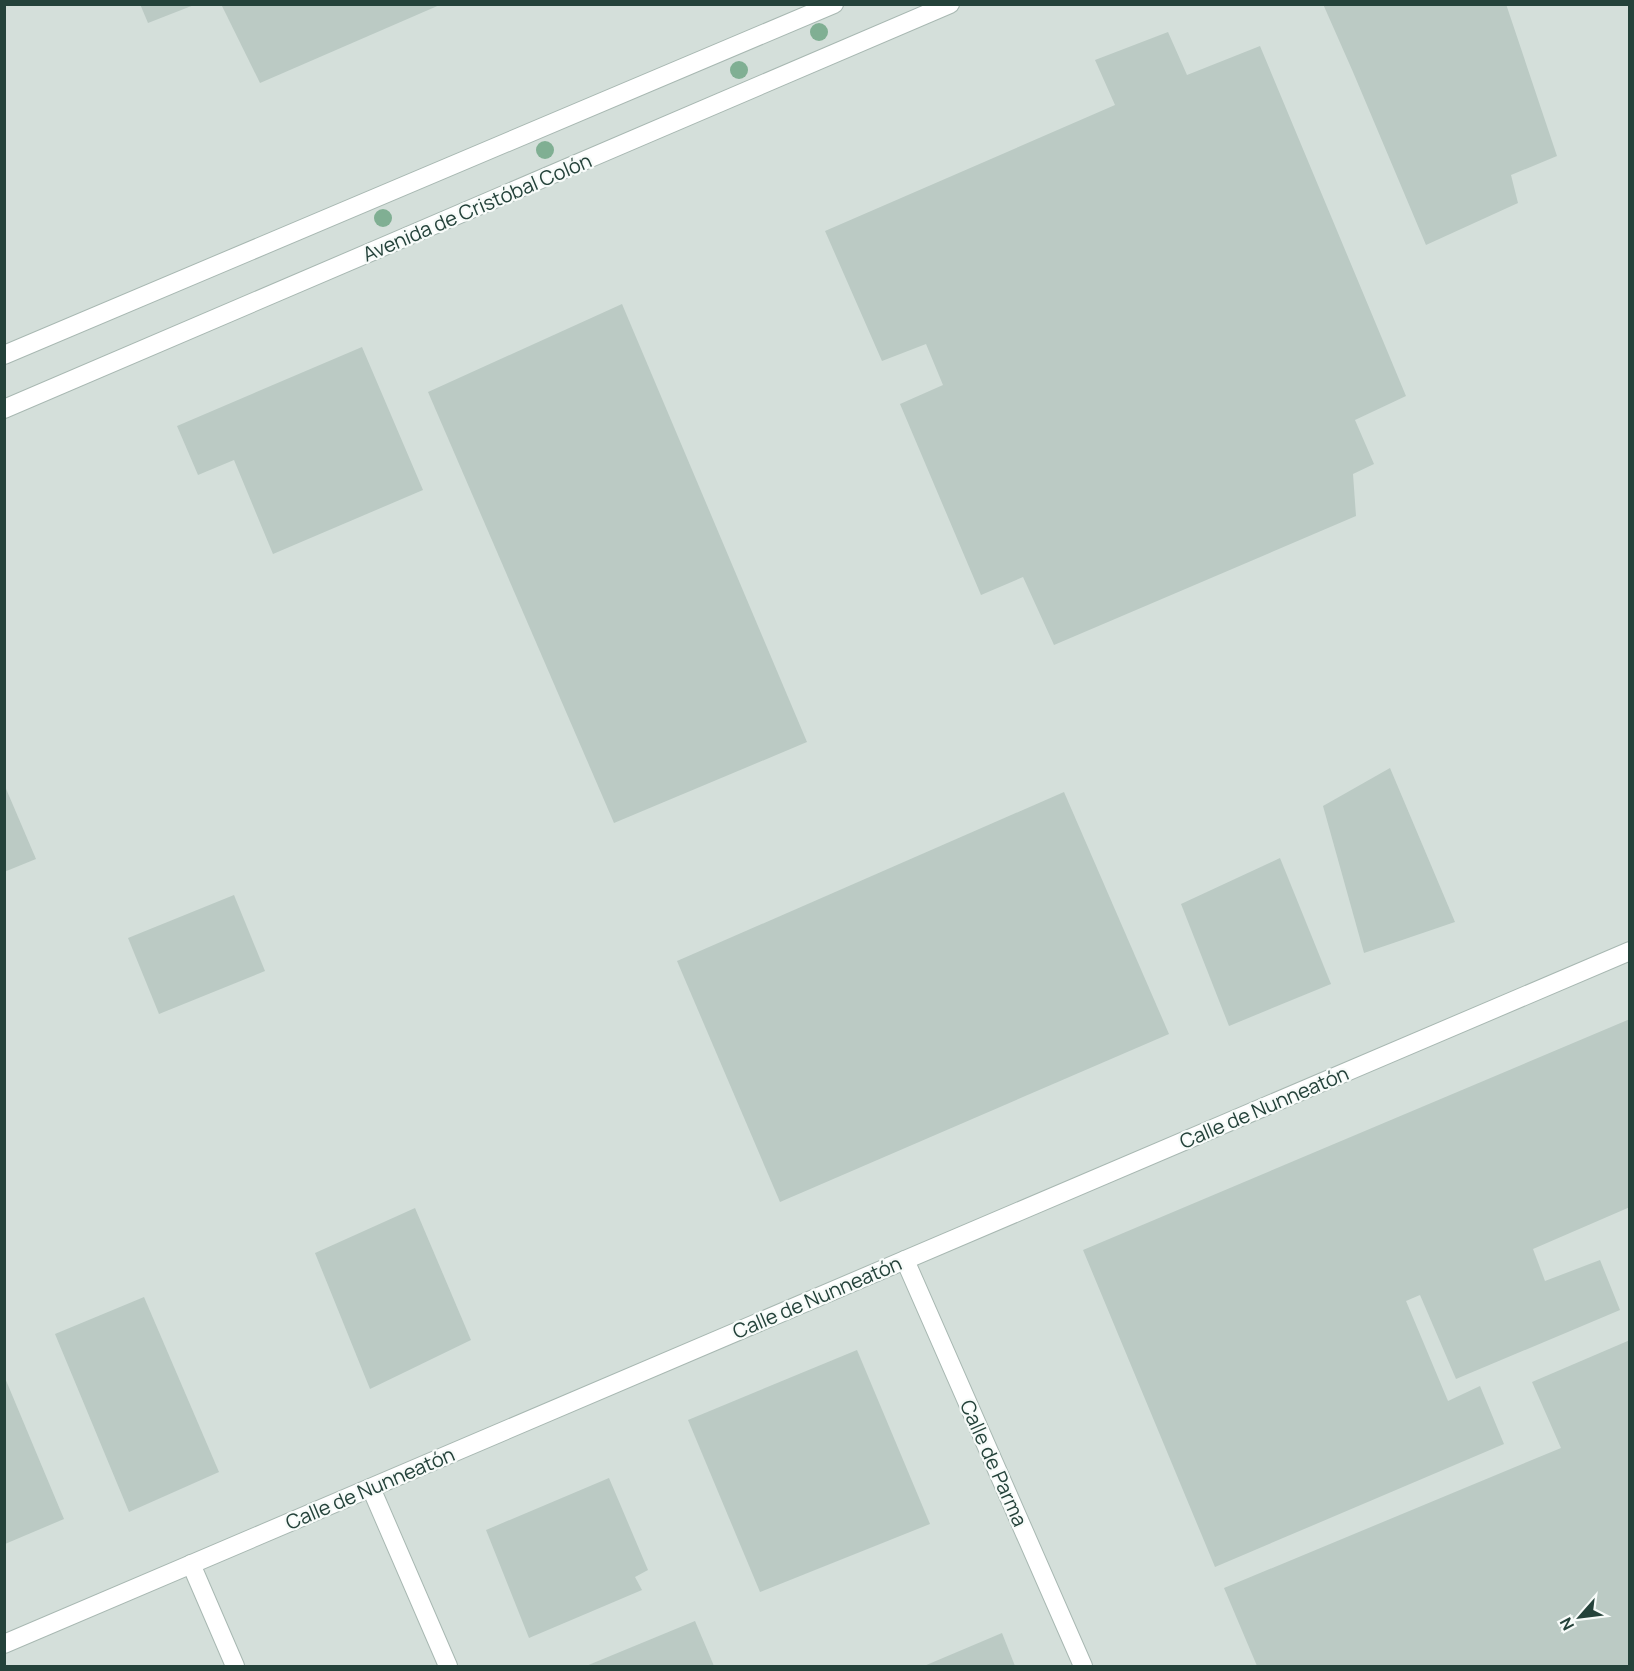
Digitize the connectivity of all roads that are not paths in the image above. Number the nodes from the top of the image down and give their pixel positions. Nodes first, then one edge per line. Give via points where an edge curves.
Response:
1 (834, 4) edge
2 (950, 4) edge
3 (4, 355) edge
4 (4, 409) edge
5 (1629, 951) edge
6 (906, 1260) junction
7 (371, 1488) junction
8 (191, 1564) junction
9 (4, 1644) edge
10 (234, 1666) edge
11 (448, 1666) edge
12 (1083, 1666) edge

1 - 3 street
2 - 4 street, Avenida de Cristóbal Colón
5 - 6 street, Calle de Nunneatón
6 - 7 street, Calle de Nunneatón
6 - 12 street, Calle de Parma
7 - 8 street, Calle de Nunneatón
7 - 11 street
8 - 9 street, Calle de Nunneatón
8 - 10 street

